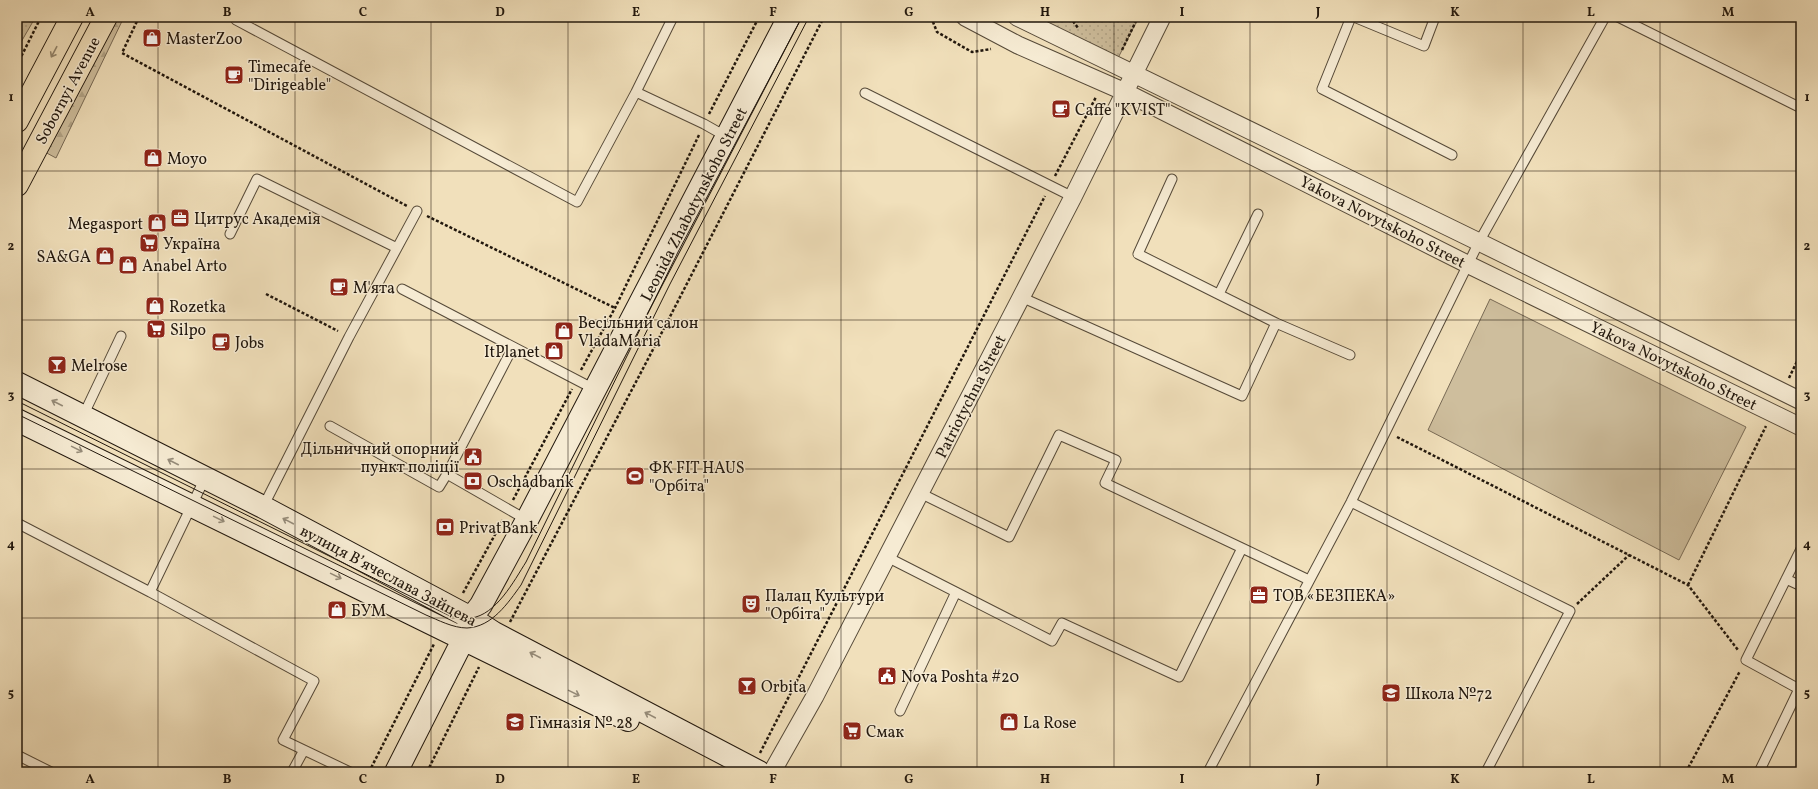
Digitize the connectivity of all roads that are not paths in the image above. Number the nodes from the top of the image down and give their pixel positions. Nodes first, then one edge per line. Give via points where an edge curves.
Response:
1 (72, 17) edge
2 (106, 17) edge
3 (238, 17) edge
4 (673, 17) edge
5 (790, 17) edge
6 (965, 17) edge
7 (1017, 17) edge
8 (1162, 17) edge
9 (1352, 17) edge
10 (1435, 17) edge
11 (1605, 17) edge
12 (1618, 17) edge
13 (1134, 74) junction
14 (636, 92) junction
15 (1125, 92) junction
16 (865, 93) dead end
17 (1801, 108) edge
18 (17, 121) edge
19 (727, 137) junction
20 (1452, 155) dead end
21 (1172, 179) dead end
22 (17, 185) edge
23 (1073, 197) junction
24 (417, 211) road end
25 (1258, 214) dead end
26 (230, 234) dead end
27 (1478, 242) junction
28 (397, 248) junction
29 (1467, 264) junction
30 (402, 289) dead end
31 (1219, 294) junction
32 (1022, 297) junction
33 (1276, 323) junction
34 (121, 336) dead end
35 (514, 347) junction
36 (1350, 355) dead end
37 (17, 383) edge
38 (596, 390) junction
39 (1801, 401) edge
40 (82, 416) junction
41 (17, 420) edge
42 (330, 426) dead end
43 (1801, 427) edge
44 (447, 474) junction
45 (205, 478) junction
46 (920, 493) junction
47 (1350, 502) junction
48 (192, 505) junction
49 (263, 507) junction
50 (527, 520) junction
51 (17, 523) edge
52 (1242, 548) junction
53 (1801, 549) edge
54 (887, 557) junction
55 (1786, 579) junction
56 (1309, 580) junction
57 (1801, 586) edge
58 (150, 592) junction
59 (956, 592) junction
60 (471, 618) junction
61 (464, 638) junction
62 (1800, 690) edge
63 (900, 711) dead end
64 (304, 750) junction
65 (17, 755) edge
66 (759, 762) edge
67 (51, 772) edge
68 (292, 772) edge
69 (350, 772) edge
70 (396, 772) edge
71 (733, 772) edge
72 (772, 772) edge
73 (1208, 772) edge
74 (1486, 772) edge
75 (1759, 772) edge

1 -> 18 main road, Sobornyi Avenue
2 - 22 main road, Sobornyi Avenue
3 - 14 lane via 236,20 577,202
4 - 14 lane
5 - 19 main road, Leonida Zhabotynskoho Street
6 - 15 street, Yakova Novytskoho Street via 1018,45
7 - 13 street, Yakova Novytskoho Street
8 - 13 street, Patriotychna Street
9 - 10 lane via 1424,46
9 - 20 lane via 1322,90
11 - 27 lane
12 - 17 lane
13 - 15 street, Patriotychna Street
13 - 27 street, Yakova Novytskoho Street
14 - 19 lane
15 - 23 street, Patriotychna Street
15 - 29 street, Yakova Novytskoho Street
16 - 23 lane
19 - 38 main road, Leonida Zhabotynskoho Street
21 - 31 lane via 1138,254
23 - 32 street, Patriotychna Street
24 - 28 lane
25 - 31 lane
26 - 28 lane via 257,179
27 - 29 lane
27 - 39 street, Yakova Novytskoho Street
28 - 49 lane
29 - 43 street, Yakova Novytskoho Street
29 - 47 lane
30 - 35 lane
31 - 33 lane
32 - 33 lane via 1242,396
32 - 46 street, Patriotychna Street
33 - 36 lane
34 - 40 lane
35 - 38 lane
35 - 44 lane
40 -> 37 main road, вулиця Вʼячеслава Зайцева
38 - 50 main road, Leonida Zhabotynskoho Street
45 -> 40 main road, вулиця Вʼячеслава Зайцева
41 -> 48 main road, вулиця Вʼячеслава Зайцева
42 - 44 lane via 439,487
44 - 50 lane
45 - 48 lane
45 - 49 main road, вулиця Вʼячеслава Зайцева
46 - 52 lane via 1009,536 1059,435 1116,460 1105,483
46 - 54 street, Patriotychna Street
47 - 56 lane
47 - 74 lane via 1570,611
48 - 58 lane
48 -> 61 main road, вулиця Вʼячеслава Зайцева
60 -> 49 main road, вулиця Вʼячеслава Зайцева
50 - 60 main road, Leonida Zhabotynskoho Street via 481,605
51 - 58 lane
52 - 56 lane
52 - 59 lane via 1179,677 1062,623 1052,641
53 - 55 lane
54 - 59 lane
54 - 72 street, Patriotychna Street via 815,696
55 - 57 lane
55 - 62 lane via 1746,660
56 - 73 lane
58 - 64 lane via 314,681 282,740
59 - 63 lane
60 - 61 main road, Leonida Zhabotynskoho Street
66 -> 60 main road, вулиця Вʼячеслава Зайцева via 494,633
61 - 70 main road, Leonida Zhabotynskoho Street
61 -> 71 main road, вулиця Вʼячеслава Зайцева
62 - 75 lane
64 - 68 lane
64 - 69 lane
65 - 67 lane

